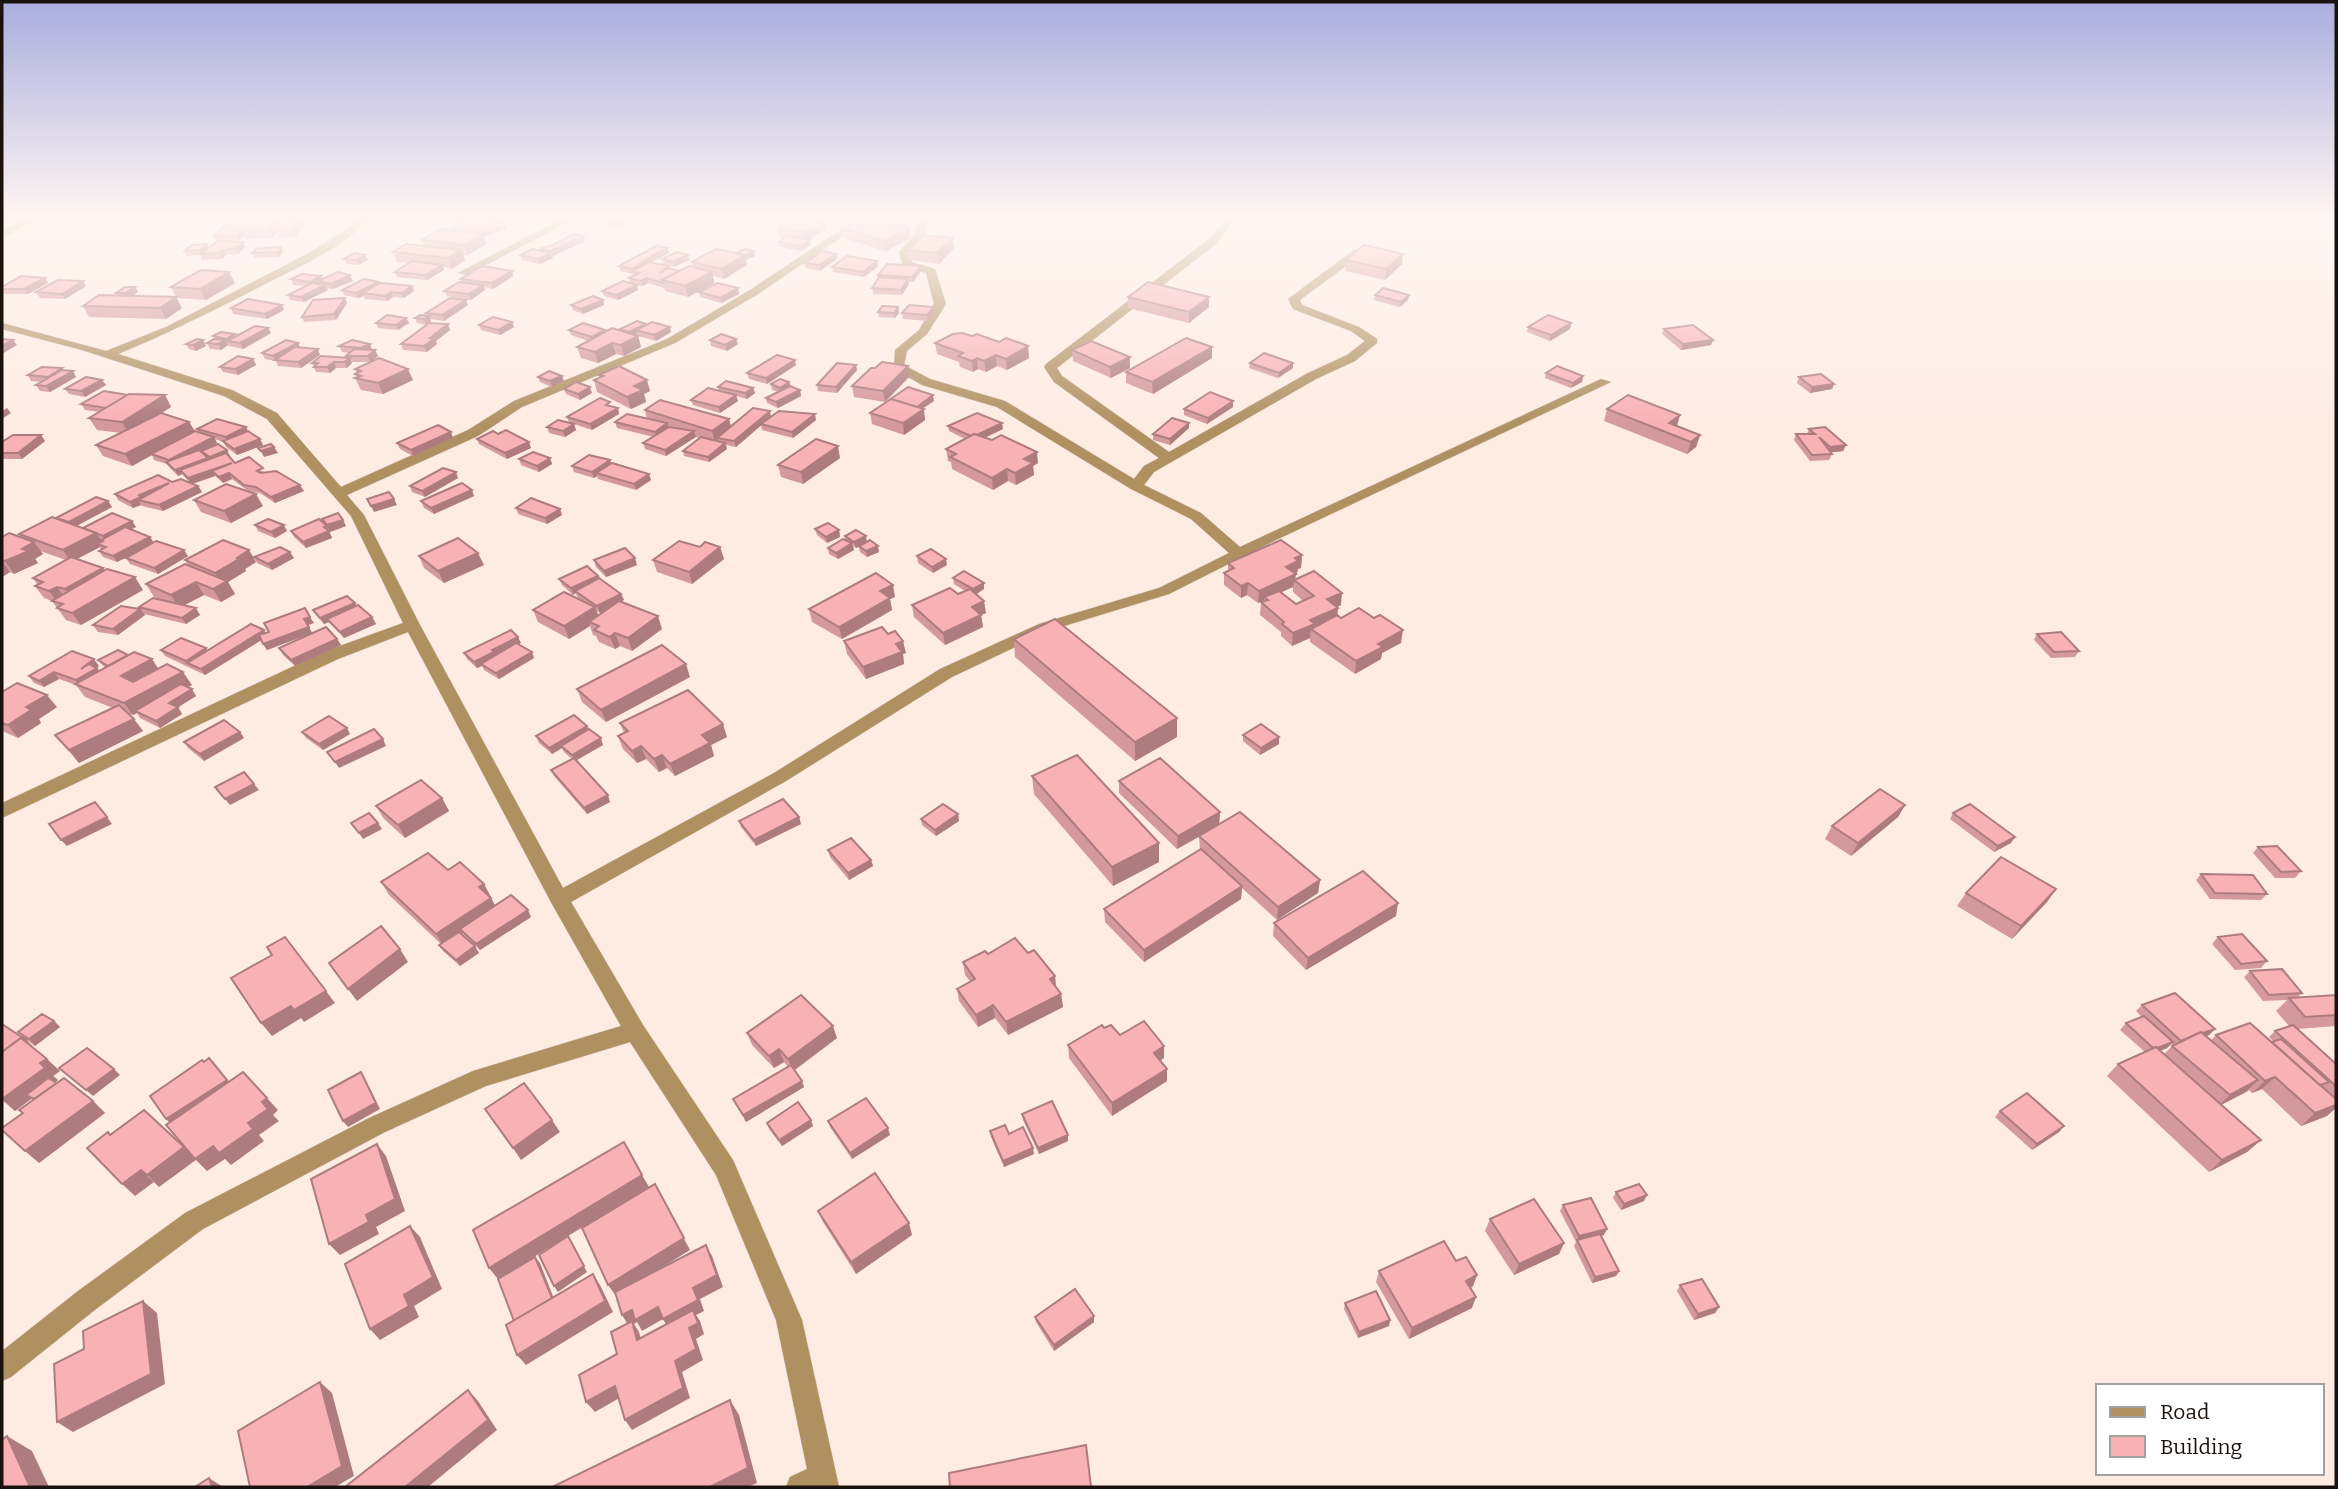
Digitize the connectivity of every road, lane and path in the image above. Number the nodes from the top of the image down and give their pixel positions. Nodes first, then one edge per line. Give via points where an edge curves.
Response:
1 (245, 288) edge
2 (759, 288) edge
3 (936, 288) edge
4 (1152, 288) edge
5 (1309, 288) edge
6 (2, 326) edge
7 (108, 354) junction
8 (1605, 382) dead end
9 (1168, 458) junction
10 (1136, 486) junction
11 (339, 494) junction
12 (1238, 553) junction
13 (412, 625) junction
14 (2, 811) edge
15 (559, 899) junction
16 (635, 1031) junction
17 (2, 1368) edge
18 (816, 1484) edge

1 - 7 street via 170,329
2 - 11 street via 671,341 519,404 473,433
3 - 10 street via 940,304 923,332 901,350 898,366 926,382 1001,404
4 - 9 street via 1050,367 1058,379
5 - 9 street via 1294,299 1297,307 1355,328 1373,341 1351,358
6 - 7 street
7 - 11 street via 228,393 272,416
8 - 12 street
9 - 10 street via 1149,469
10 - 12 street via 1196,516
11 - 13 street via 357,515
12 - 15 street via 1164,591 1045,627 946,673 780,776
13 - 14 street via 332,655
13 - 15 street
15 - 16 street
16 - 17 street via 481,1078 377,1125 194,1221
16 - 18 street via 725,1168 789,1320

